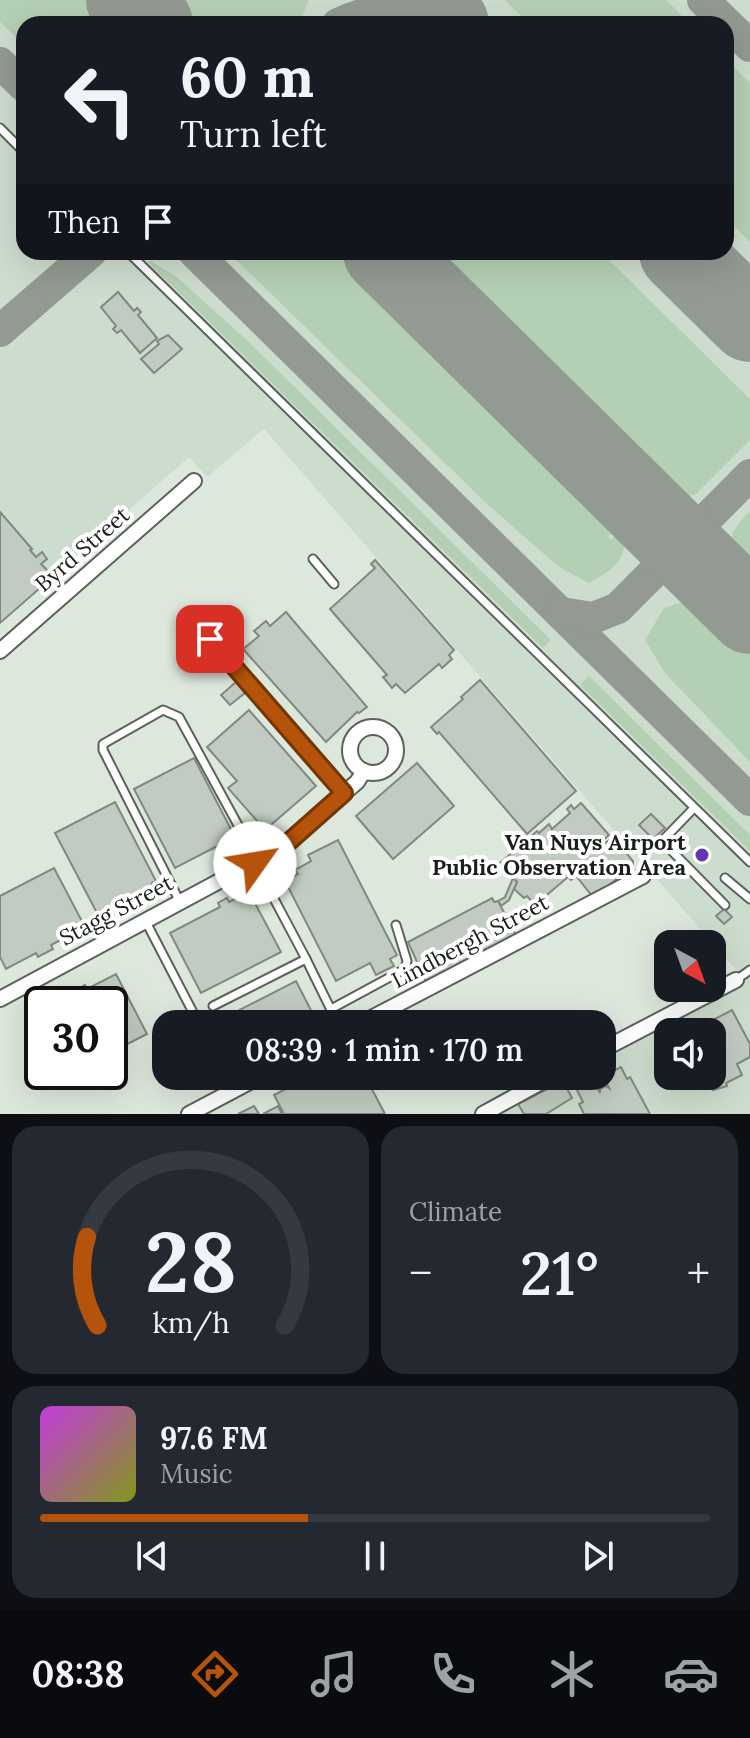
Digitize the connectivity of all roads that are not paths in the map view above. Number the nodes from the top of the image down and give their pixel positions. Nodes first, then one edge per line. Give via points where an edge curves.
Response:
1 (0, 128) edge
2 (16, 144) edge
3 (136, 260) edge
4 (194, 481) dead end
5 (313, 559) dead end
6 (334, 584) dead end
7 (210, 639) dead end
8 (0, 651) edge
9 (364, 771) dead end
10 (344, 793) junction
11 (694, 808) junction
12 (750, 862) edge
13 (255, 863) junction
14 (643, 876) dead end
15 (725, 878) dead end
16 (750, 899) edge
17 (180, 902) junction
18 (725, 905) dead end
19 (145, 920) junction
20 (396, 925) dead end
21 (306, 959) junction
22 (750, 970) edge
23 (736, 980) joint
24 (0, 999) edge
25 (213, 1006) dead end
26 (331, 1009) joint
27 (192, 1010) edge
28 (387, 1010) edge
29 (616, 1043) edge
30 (234, 1090) edge
31 (527, 1090) edge
32 (189, 1114) edge
33 (483, 1114) edge

1 - 2 lane
3 - 11 lane
4 - 8 street, Byrd Street
5 - 6 lane
7 - 10 lane
9 - 10 street, Stagg Street
10 - 13 street, Stagg Street via 291,840
11 - 12 lane
11 - 18 lane via 662,841
13 - 17 street, Stagg Street
13 - 17 lane via 179,717 163,710 103,744 103,750
13 - 21 lane
14 - 28 street, Lindbergh Street
15 - 16 lane
17 - 19 street, Stagg Street
19 - 24 street, Stagg Street
19 - 27 lane
20 - 26 lane via 405,969
21 - 25 lane
21 - 26 lane
22 - 23 lane
23 - 29 street
30 - 32 street
31 - 33 street

